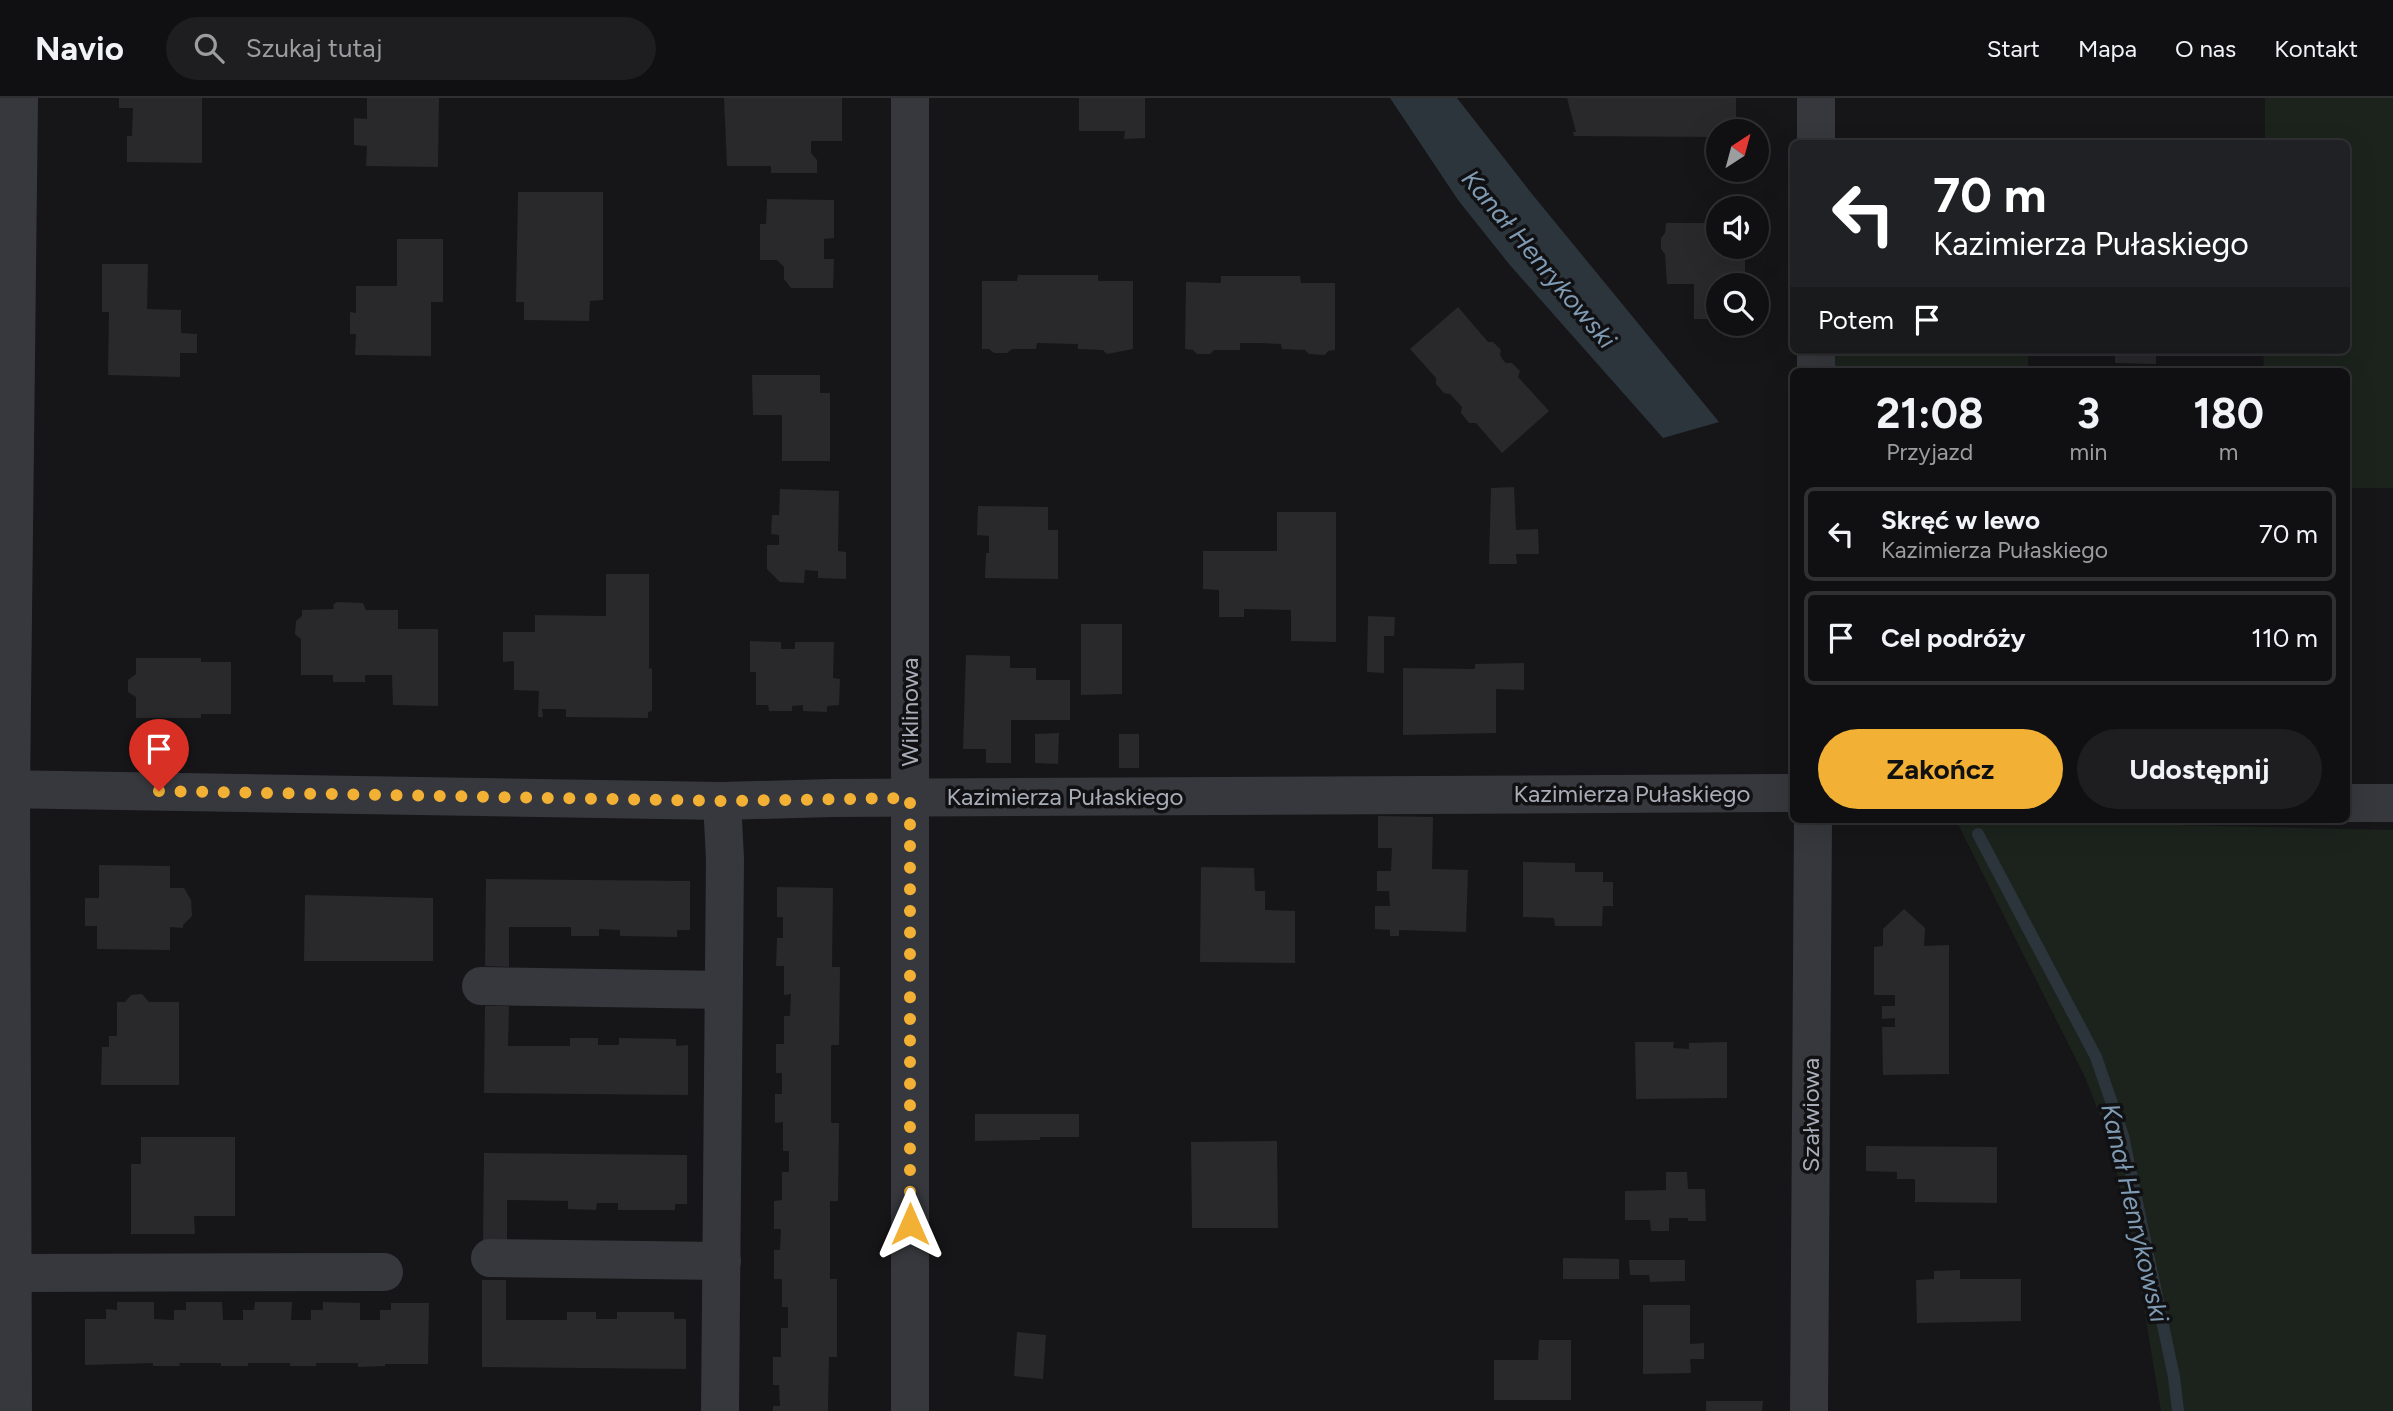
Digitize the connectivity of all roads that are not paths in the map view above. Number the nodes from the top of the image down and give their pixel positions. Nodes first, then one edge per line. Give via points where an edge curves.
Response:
1 (19, 98) edge
2 (909, 98) edge
3 (1816, 98) edge
4 (1816, 140) edge
5 (9, 213) edge
6 (6, 789) edge
7 (1790, 793) edge
8 (910, 798) junction
9 (722, 801) junction
10 (2350, 803) edge
11 (2393, 803) edge
12 (1813, 823) edge
13 (481, 986) dead end
14 (723, 990) junction
15 (490, 1258) dead end
16 (722, 1261) junction
17 (384, 1272) dead end
18 (13, 1273) junction
19 (13, 1411) edge
20 (720, 1411) edge
21 (910, 1411) edge
22 (1809, 1411) edge

1 - 5 street
2 - 8 street, Wiklinowa
3 - 4 street
5 - 6 street
6 - 9 street, Kazimierza Pułaskiego
6 - 18 street
7 - 8 street, Kazimierza Pułaskiego
8 - 9 street, Kazimierza Pułaskiego
8 - 21 street, Wiklinowa
9 - 14 street
10 - 11 street
12 - 22 street, Szałwiowa
13 - 14 street
14 - 16 street
15 - 16 street
16 - 20 street
17 - 18 street
18 - 19 street

